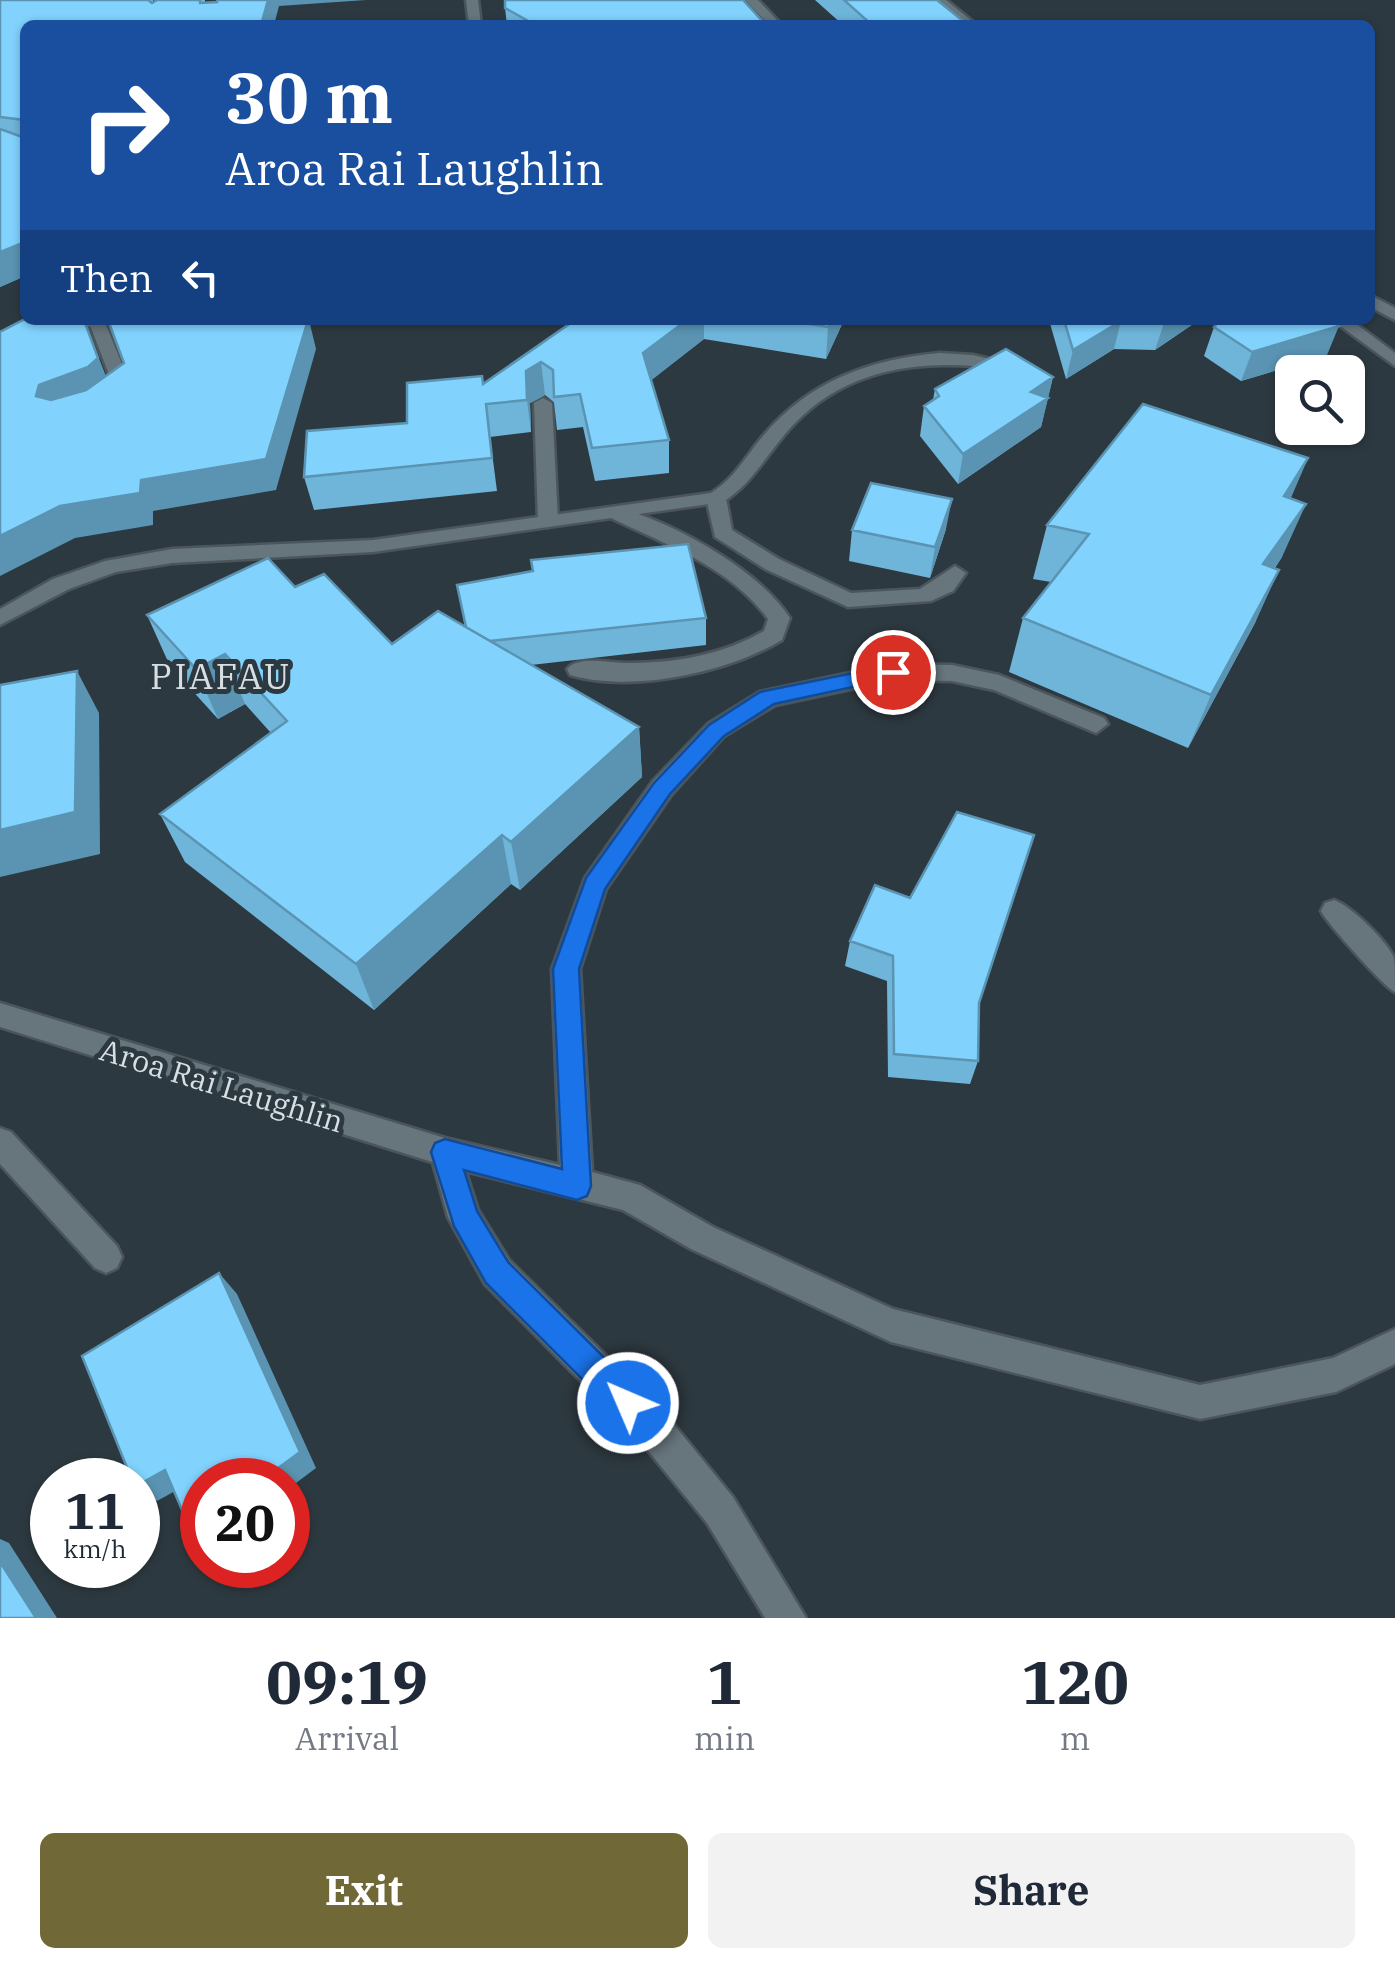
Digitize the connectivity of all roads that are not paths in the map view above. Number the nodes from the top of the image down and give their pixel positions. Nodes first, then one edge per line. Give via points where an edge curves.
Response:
1 (751, 0) edge
2 (939, 0) edge
3 (771, 20) edge
4 (965, 20) edge
5 (73, 325) edge
6 (98, 325) edge
7 (1347, 325) edge
8 (0, 341) edge
9 (1395, 361) edge
10 (1006, 365) edge
11 (543, 403) dead end
12 (96, 411) edge
13 (716, 498) junction
14 (616, 513) junction
15 (548, 521) junction
16 (954, 573) dead end
17 (0, 618) edge
18 (578, 670) dead end
19 (1096, 724) dead end
20 (1334, 912) dead end
21 (1395, 980) edge
22 (0, 1015) edge
23 (0, 1142) edge
24 (445, 1152) junction
25 (577, 1186) junction
26 (106, 1257) dead end
27 (1395, 1346) edge
28 (787, 1618) edge

1 - 3 street
2 - 4 street
5 - 8 street
6 - 12 street via 124,391
7 - 9 street
10 - 13 street via 944,357 860,371 794,415 756,464
11 - 15 street
13 - 14 street
13 - 16 street via 722,533 848,600 923,596 945,586
14 - 15 street
14 - 18 street via 730,568 766,597 779,618 774,635 753,650 618,673
15 - 17 street via 373,546 257,549 127,564 61,584
19 - 25 street via 1000,683 952,673 893,672 768,698 716,730 662,788 594,885 566,969
20 - 21 street
22 - 24 street, Aroa Rai Laughlin
23 - 26 street
24 - 25 street, Aroa Rai Laughlin
24 - 28 street via 464,1216 497,1272 654,1429 720,1510
25 - 27 street, Aroa Rai Laughlin via 629,1196 702,1238 891,1326 1200,1402 1336,1376

